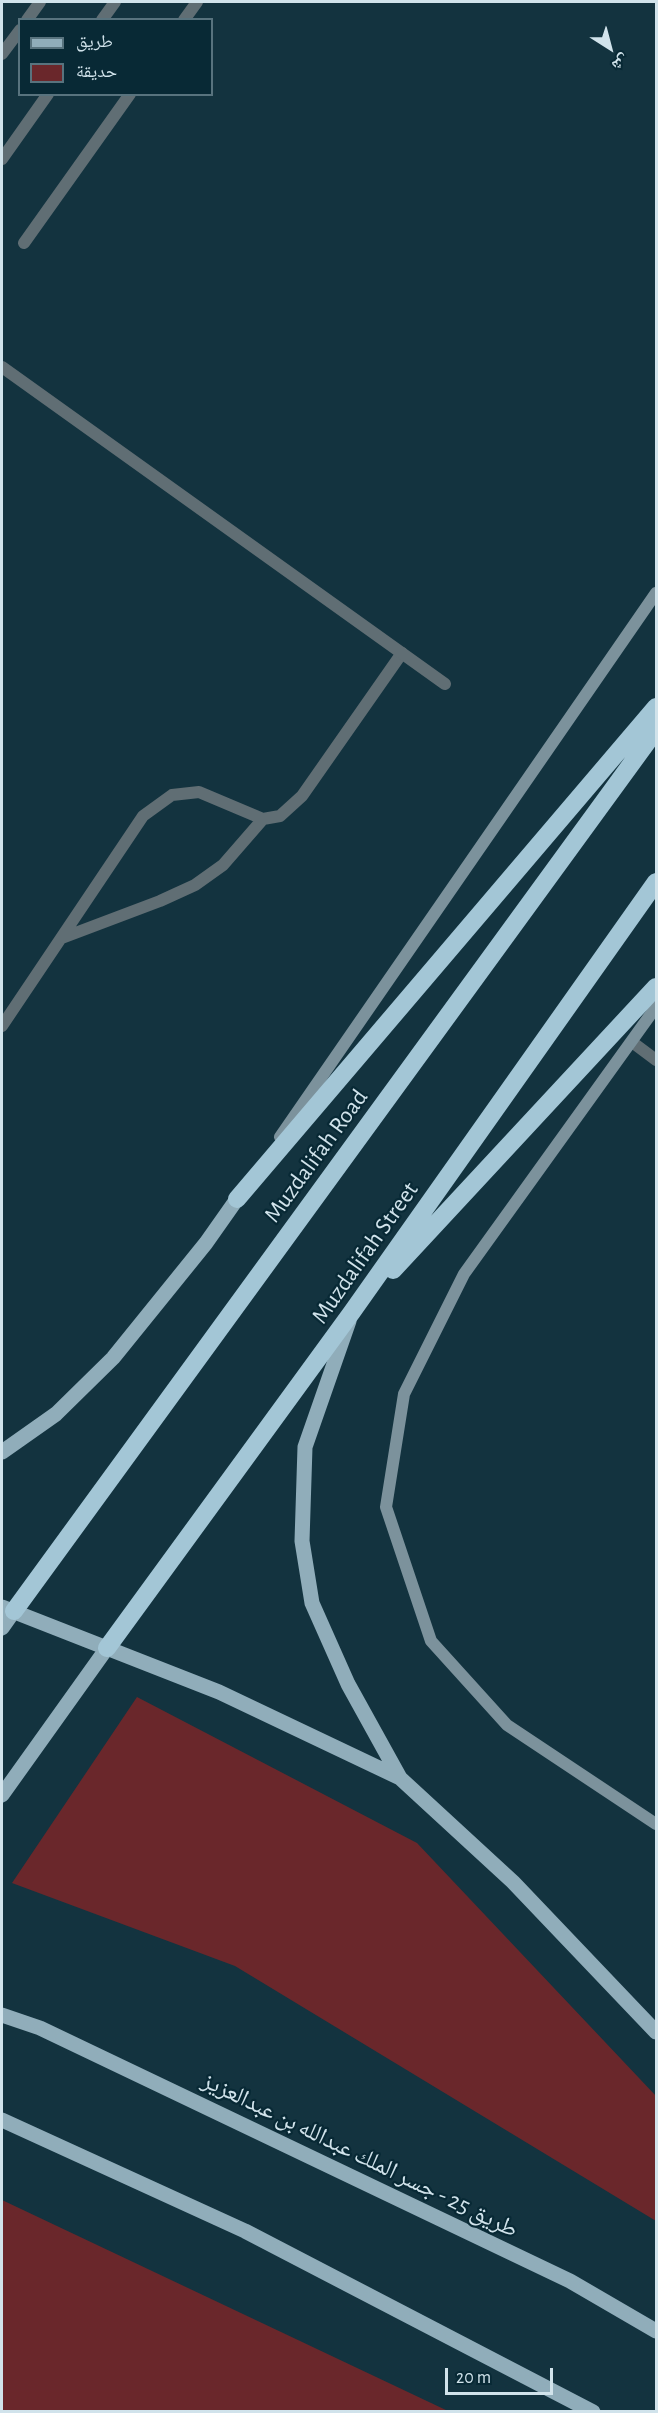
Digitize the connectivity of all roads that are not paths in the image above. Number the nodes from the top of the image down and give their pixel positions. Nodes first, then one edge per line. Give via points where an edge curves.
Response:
1 (40, 2) edge
2 (115, 2) edge
3 (197, 2) edge
4 (28, 18) edge
5 (103, 18) edge
6 (185, 18) edge
7 (18, 33) edge
8 (2, 54) edge
9 (47, 96) edge
10 (129, 96) edge
11 (2, 159) edge
12 (24, 243) dead end
13 (2, 367) edge
14 (657, 593) edge
15 (402, 653) junction
16 (445, 684) dead end
17 (657, 707) edge
18 (657, 730) edge
19 (263, 819) junction
20 (657, 882) edge
21 (62, 938) junction
22 (657, 987) edge
23 (657, 1006) edge
24 (2, 1026) edge
25 (632, 1042) junction
26 (657, 1060) edge
27 (237, 1199) junction
28 (352, 1312) junction
29 (2, 1452) edge
30 (8, 1609) edge
31 (2, 1628) edge
32 (107, 1648) junction
33 (400, 1778) junction
34 (2, 1795) edge
35 (657, 1824) edge
36 (2, 2015) edge
37 (657, 2032) edge
38 (2, 2120) edge
39 (657, 2331) edge
40 (593, 2412) edge

1 - 4 street
2 - 5 street
3 - 6 street
7 - 8 street
9 - 11 street
10 - 12 street
13 - 15 street
14 - 27 street
15 - 16 street
15 - 19 street via 302,796 280,816
17 - 27 highway
18 - 30 highway, Muzdalifah Road
19 - 21 street via 223,865 195,885
19 - 21 street via 199,792 172,795 143,816
20 - 28 highway, Muzdalifah Street
21 - 24 street
22 - 28 highway
23 - 25 street
25 - 26 street
25 - 35 street via 464,1274 404,1394 386,1507 431,1641 507,1725
27 - 29 main road via 113,1358 56,1414
28 - 32 highway, Muzdalifah Street
28 - 33 main road via 305,1447 302,1541 312,1603 348,1684
30 - 31 main road
30 - 32 main road
32 - 33 main road via 219,1692
32 - 34 main road
33 - 37 main road via 513,1882
36 - 39 main road, طريق 25 - جسر الملك عبدالله بن عبدالعزيز via 40,2028 570,2281
38 - 40 main road via 245,2231

